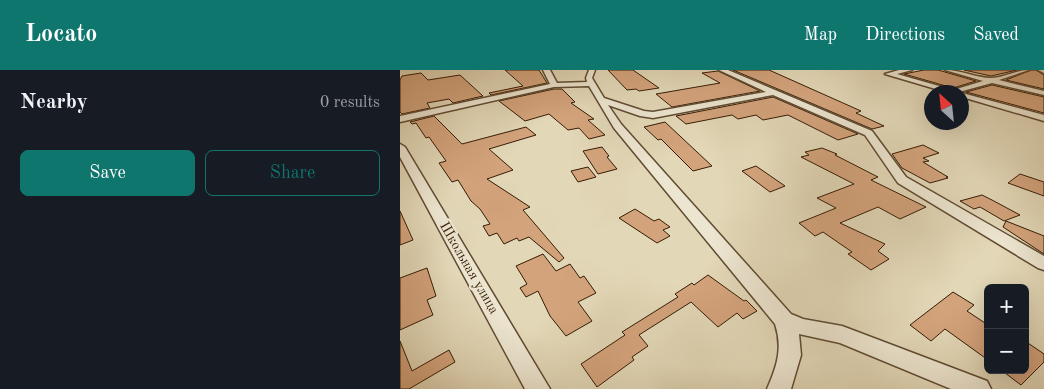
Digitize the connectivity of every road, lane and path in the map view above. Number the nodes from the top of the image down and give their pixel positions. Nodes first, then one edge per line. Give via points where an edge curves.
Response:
1 (546, 70) edge
2 (592, 70) edge
3 (722, 70) edge
4 (909, 70) edge
5 (948, 70) edge
6 (1026, 70) edge
7 (993, 80) junction
8 (591, 84) junction
9 (554, 85) junction
10 (928, 85) edge
11 (969, 87) edge
12 (771, 93) junction
13 (1044, 93) edge
14 (969, 97) edge
15 (601, 100) junction
16 (1044, 118) edge
17 (400, 120) edge
18 (400, 147) edge
19 (1044, 264) edge
20 (784, 320) junction
21 (538, 389) edge
22 (779, 389) edge
23 (978, 389) edge

1 - 9 street
2 - 8 street
3 - 12 street
4 - 10 street via 888,74
5 - 7 street
6 - 7 street
7 - 11 street
7 - 13 street
8 - 9 street
8 - 15 street
9 - 17 street
12 - 15 street via 653,115
12 - 19 street via 870,133 902,180
14 - 16 street
15 - 20 street via 617,126
18 - 21 street, Школьная улица
20 - 22 street via 790,337 791,356
20 - 23 street via 842,335

